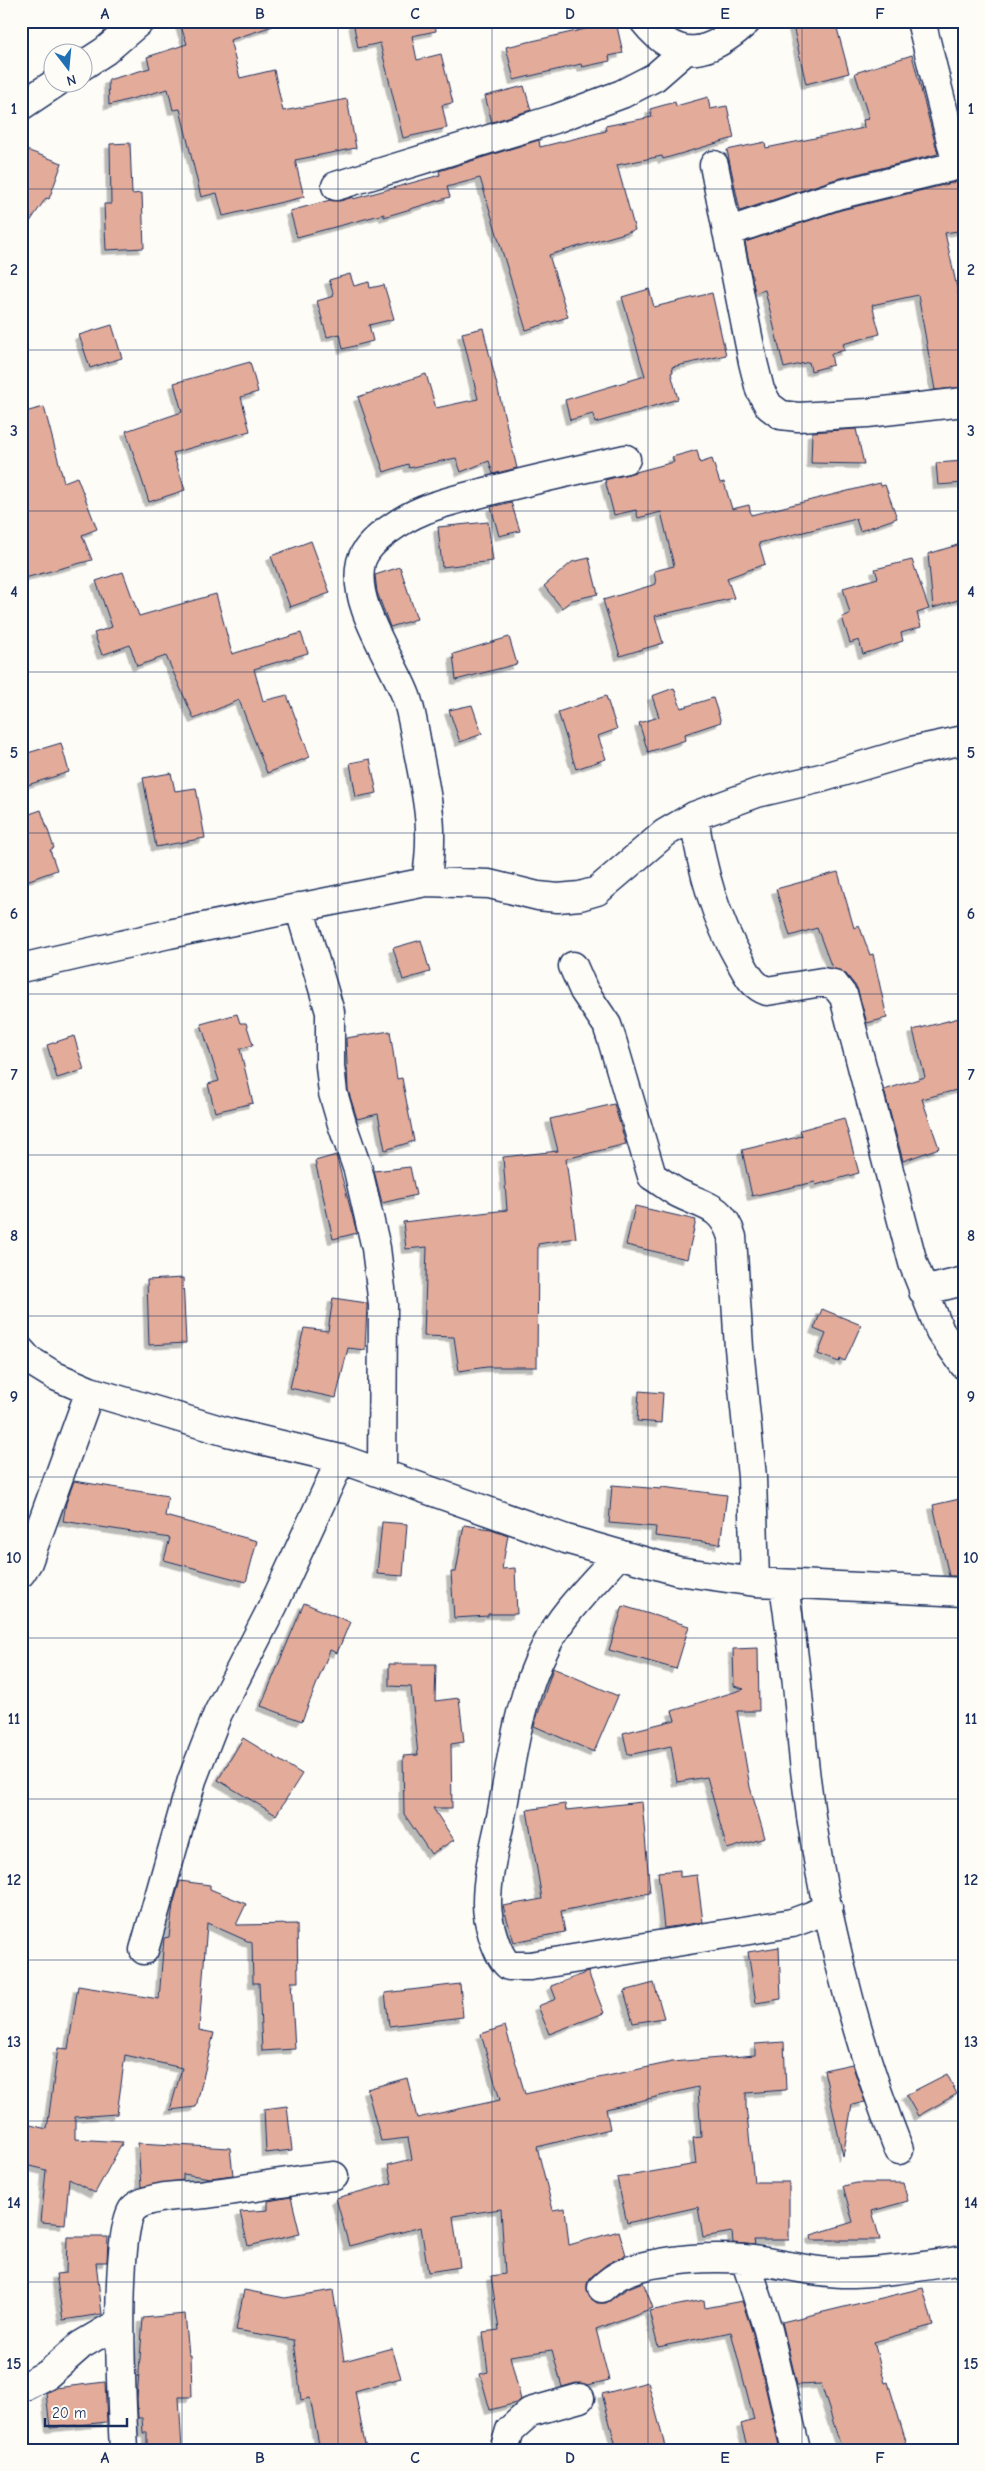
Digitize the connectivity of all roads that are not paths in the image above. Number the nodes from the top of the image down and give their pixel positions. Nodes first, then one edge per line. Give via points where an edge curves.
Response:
1 (140, 21) edge
2 (644, 21) edge
3 (747, 21) edge
4 (921, 21) edge
5 (686, 50) junction
6 (92, 59) edge
7 (42, 92) edge
8 (21, 106) edge
9 (714, 165) dead end
10 (960, 165) edge
11 (336, 186) dead end
12 (727, 232) junction
13 (964, 402) edge
14 (626, 459) dead end
15 (964, 740) edge
16 (694, 816) junction
17 (426, 882) junction
18 (299, 907) junction
19 (573, 966) dead end
20 (21, 968) edge
21 (964, 1281) edge
22 (923, 1291) junction
23 (21, 1351) edge
24 (964, 1365) edge
25 (90, 1391) junction
26 (341, 1459) junction
27 (382, 1473) junction
28 (619, 1554) junction
29 (21, 1573) edge
30 (756, 1582) junction
31 (784, 1584) junction
32 (964, 1592) edge
33 (828, 1907) junction
34 (144, 1950) dead end
35 (899, 2150) dead end
36 (334, 2176) dead end
37 (745, 2259) junction
38 (964, 2260) edge
39 (602, 2288) dead end
40 (120, 2322) junction
41 (21, 2388) edge
42 (580, 2398) dead end
43 (124, 2450) edge
44 (504, 2450) edge
45 (796, 2450) edge

1 - 6 street
2 - 5 street via 662,41
3 - 5 street via 717,45
4 - 10 street
5 - 11 street via 655,77 622,94 555,119
7 - 8 street
9 - 12 street
10 - 12 street via 838,195
12 - 13 street via 760,390 769,406 781,415 867,413
14 - 17 street via 424,510 386,532 368,549 362,560 359,578 362,597 406,698 417,744 432,828
15 - 16 street via 757,793
16 - 17 street via 665,833 597,891 580,896 558,898 489,884
16 - 22 street via 698,848 711,896 726,937 752,982 767,991 822,982 834,984 844,997
17 - 18 street
18 - 20 street
18 - 27 street via 330,1012 333,1094 358,1170 376,1248 383,1305
19 - 30 street via 584,991 607,1026 652,1176 719,1213 728,1224 732,1237 738,1340 752,1477
21 - 22 street
22 - 24 street via 940,1331
23 - 25 street via 55,1376
25 - 26 street via 227,1432
25 - 29 street via 28,1562
26 - 27 street
26 - 34 street via 273,1606 218,1713 192,1780
27 - 28 street via 566,1539
28 - 30 street via 678,1572
28 - 33 street via 564,1618 546,1645 532,1676 519,1720 488,1877 487,1905 499,1954 509,1966 530,1966 792,1924
30 - 31 street
31 - 32 street
31 - 33 street via 798,1685 804,1762
33 - 35 street via 848,1994 882,2108
36 - 40 street via 205,2195 165,2197 139,2204 128,2218
37 - 38 street via 840,2272 872,2272
37 - 39 street via 692,2258 645,2265 610,2279
37 - 45 street via 768,2330
40 - 41 street via 81,2345 48,2374
40 - 43 street
42 - 44 street via 530,2412 510,2430

